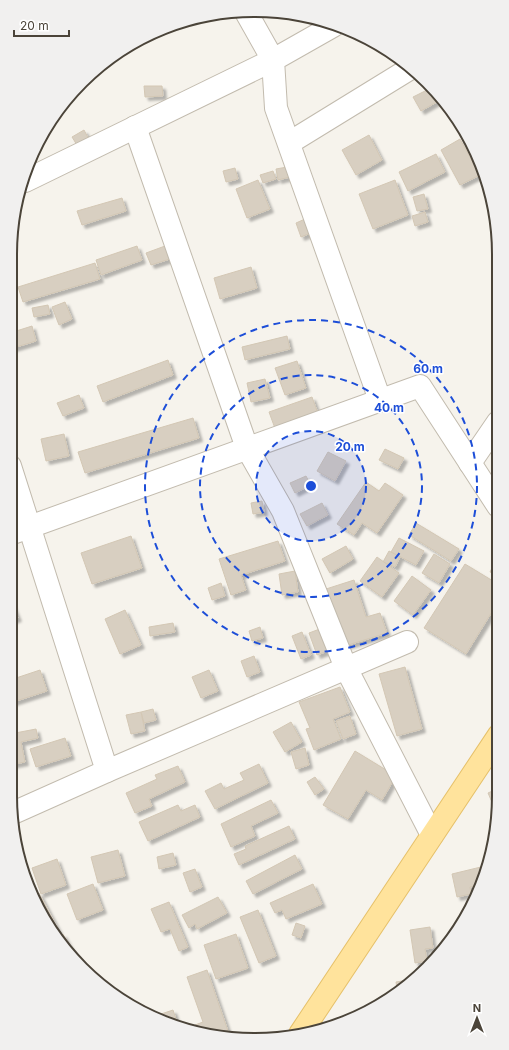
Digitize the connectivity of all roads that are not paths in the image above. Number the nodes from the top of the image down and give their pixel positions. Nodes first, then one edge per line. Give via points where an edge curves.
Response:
1 (249, 17) edge
2 (328, 29) edge
3 (272, 60) junction
4 (405, 71) edge
5 (135, 127) junction
6 (289, 143) junction
7 (30, 179) edge
8 (380, 400) junction
9 (492, 431) edge
10 (247, 448) junction
11 (470, 463) junction
12 (492, 497) edge
13 (17, 512) edge
14 (20, 531) edge
15 (407, 642) dead end
16 (346, 668) junction
17 (492, 745) edge
18 (107, 771) junction
19 (18, 811) edge
20 (432, 835) junction
21 (304, 1027) edge

1 - 3 street
2 - 3 street
3 - 5 street
3 - 6 street via 276,108
4 - 6 street
5 - 7 street
5 - 10 street
6 - 8 street
8 - 10 street
8 - 11 street via 420,386
9 - 11 street
10 - 14 street
10 - 16 street via 283,512
11 - 12 street
13 - 14 street
14 - 18 street
15 - 16 street
16 - 18 street
16 - 20 street
17 - 20 main road
18 - 19 street
20 - 21 main road

